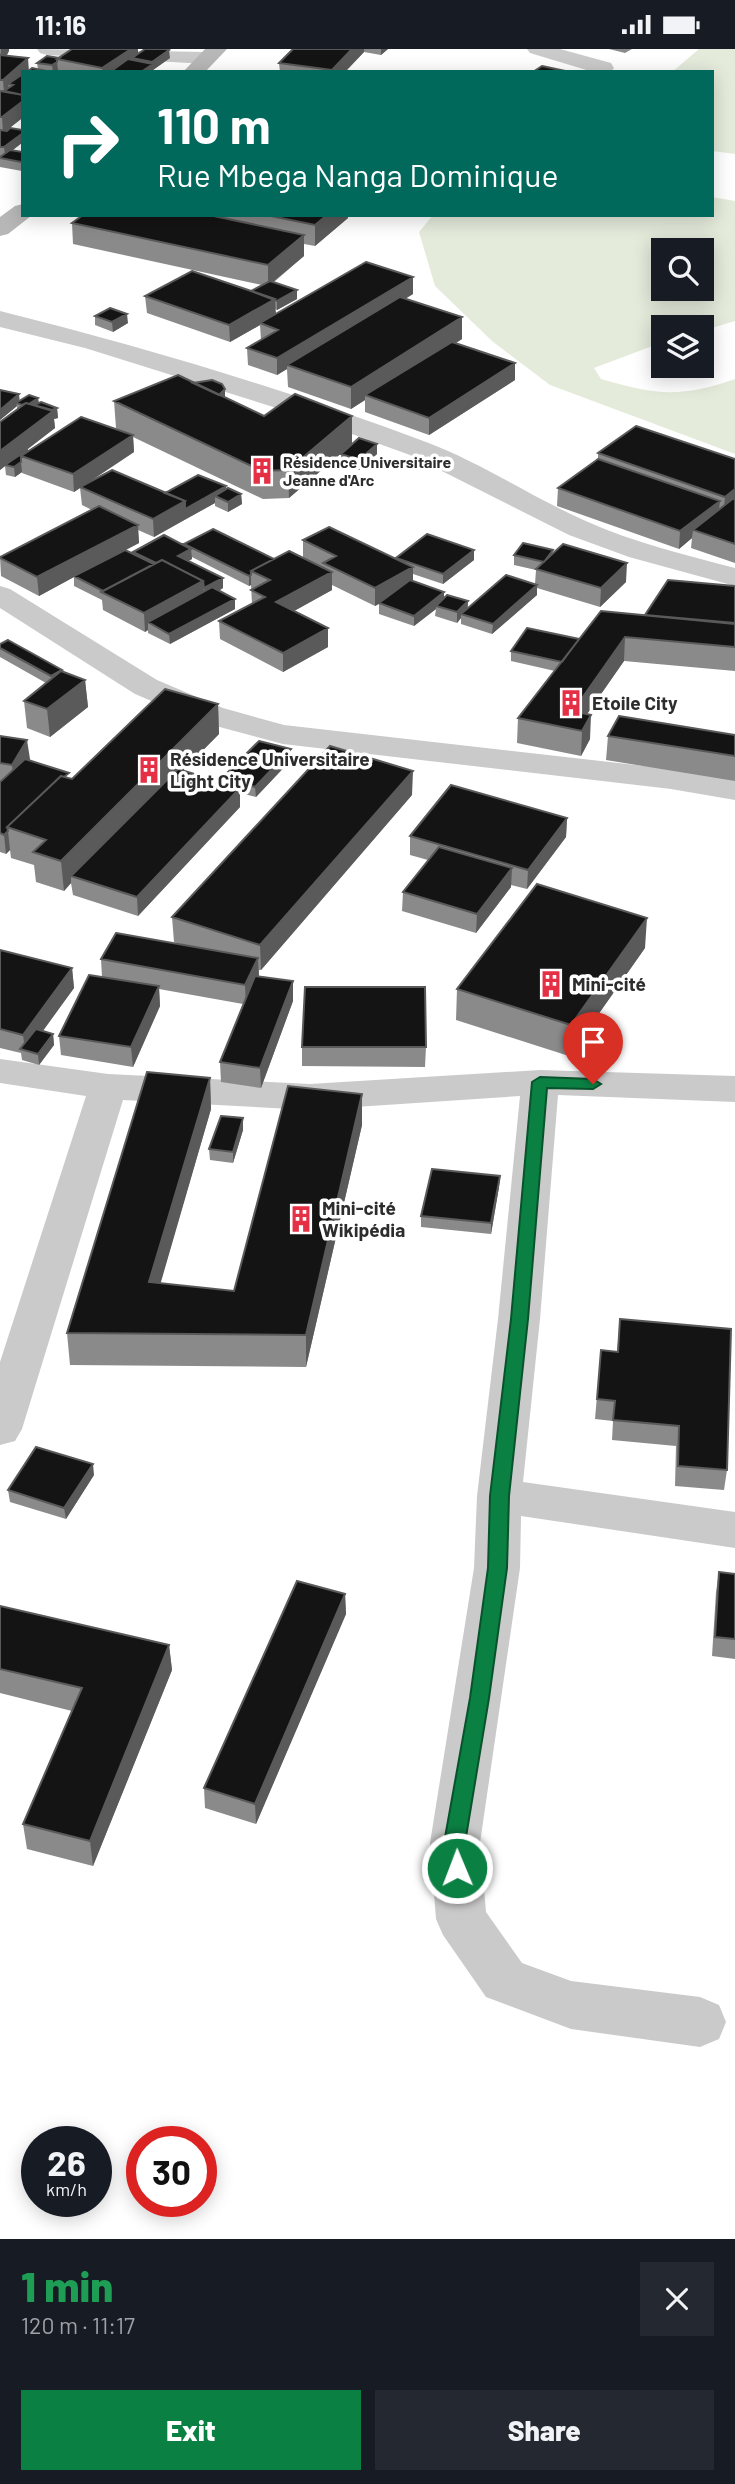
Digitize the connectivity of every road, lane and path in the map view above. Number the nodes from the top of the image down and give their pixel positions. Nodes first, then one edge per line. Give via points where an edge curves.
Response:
1 (47, 49) edge
2 (537, 49) edge
3 (206, 60) edge
4 (603, 68) dead end
5 (0, 319) edge
6 (735, 577) edge
7 (0, 595) edge
8 (735, 790) edge
9 (0, 1071) edge
10 (540, 1082) junction
11 (108, 1087) junction
12 (735, 1089) edge
13 (0, 1429) edge
14 (499, 1496) junction
15 (735, 1530) edge
16 (699, 2022) dead end

1 - 3 street
2 - 4 street
5 - 6 street via 308,409 420,449 579,529
7 - 8 street via 146,687 212,715 283,734
9 - 11 street
10 - 11 street via 310,1097
10 - 12 street
10 - 14 street
11 - 13 street
14 - 15 street
14 - 16 street via 497,1568 455,1843 461,1919 504,1980 571,2005

